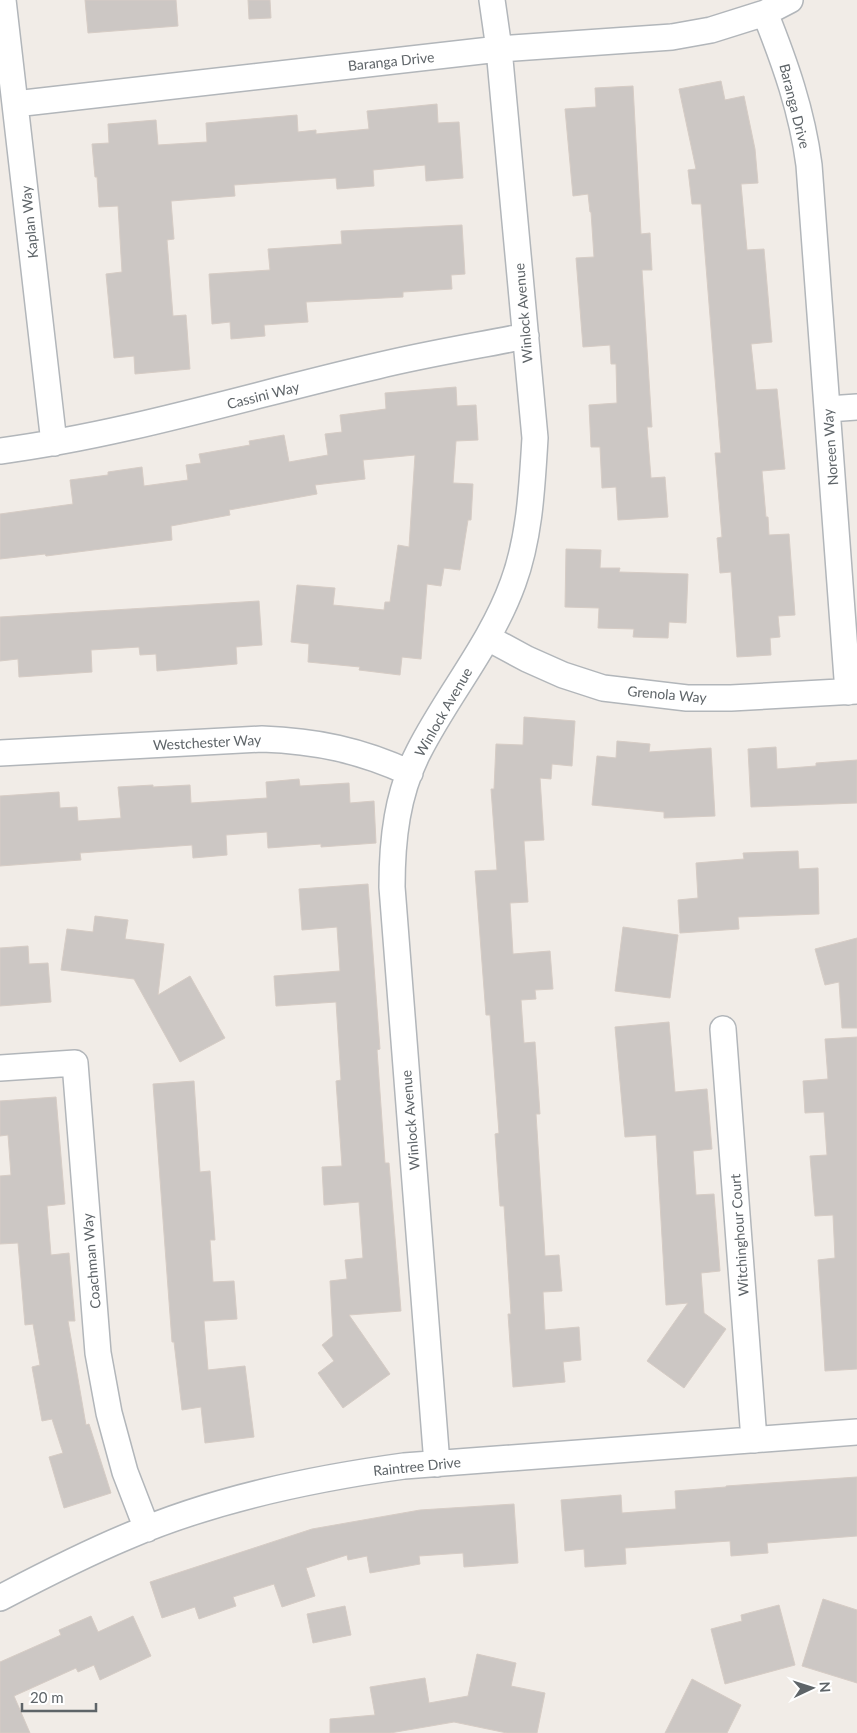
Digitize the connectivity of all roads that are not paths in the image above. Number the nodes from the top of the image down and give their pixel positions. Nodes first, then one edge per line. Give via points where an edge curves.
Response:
1 (3, 0) edge
2 (492, 0) edge
3 (790, 0) edge
4 (765, 13) junction
5 (499, 49) junction
6 (15, 104) junction
7 (813, 202) joint
8 (526, 336) junction
9 (857, 407) edge
10 (828, 409) junction
11 (54, 444) junction
12 (0, 450) edge
13 (488, 638) junction
14 (852, 692) edge
15 (0, 753) edge
16 (410, 773) junction
17 (724, 1029) dead end
18 (0, 1068) edge
19 (857, 1432) edge
20 (754, 1440) junction
21 (437, 1464) junction
22 (147, 1529) junction
23 (0, 1598) edge

1 - 6 street, Kaplan Way
2 - 5 street, Winlock Avenue
3 - 4 street, Baranga Drive
4 - 5 street, Baranga Drive via 711,30 672,37
4 - 7 street, Baranga Drive via 796,100 805,136
5 - 6 street, Baranga Drive
5 - 8 street, Winlock Avenue
6 - 11 street, Kaplan Way
7 - 10 street, Noreen Way
8 - 11 street, Cassini Way via 378,366 199,412
8 - 13 street, Winlock Avenue via 534,438 532,487 525,536 513,583
9 - 10 street
10 - 14 street, Noreen Way
11 - 12 street, Cassini Way
13 - 14 street, Grenola Way via 563,675 603,688 687,698
13 - 16 street, Winlock Avenue via 419,751
15 - 16 street, Westchester Way via 262,739 332,746
16 - 21 street, Winlock Avenue via 398,810 392,848 392,887
17 - 20 street, Witchinghour Court
18 - 22 street, Coachman Way via 75,1063 98,1353 109,1413 125,1472
19 - 20 street, Raintree Drive
20 - 21 street, Raintree Drive
21 - 22 street, Raintree Drive via 298,1484 211,1506
22 - 23 street, Raintree Drive via 61,1566

